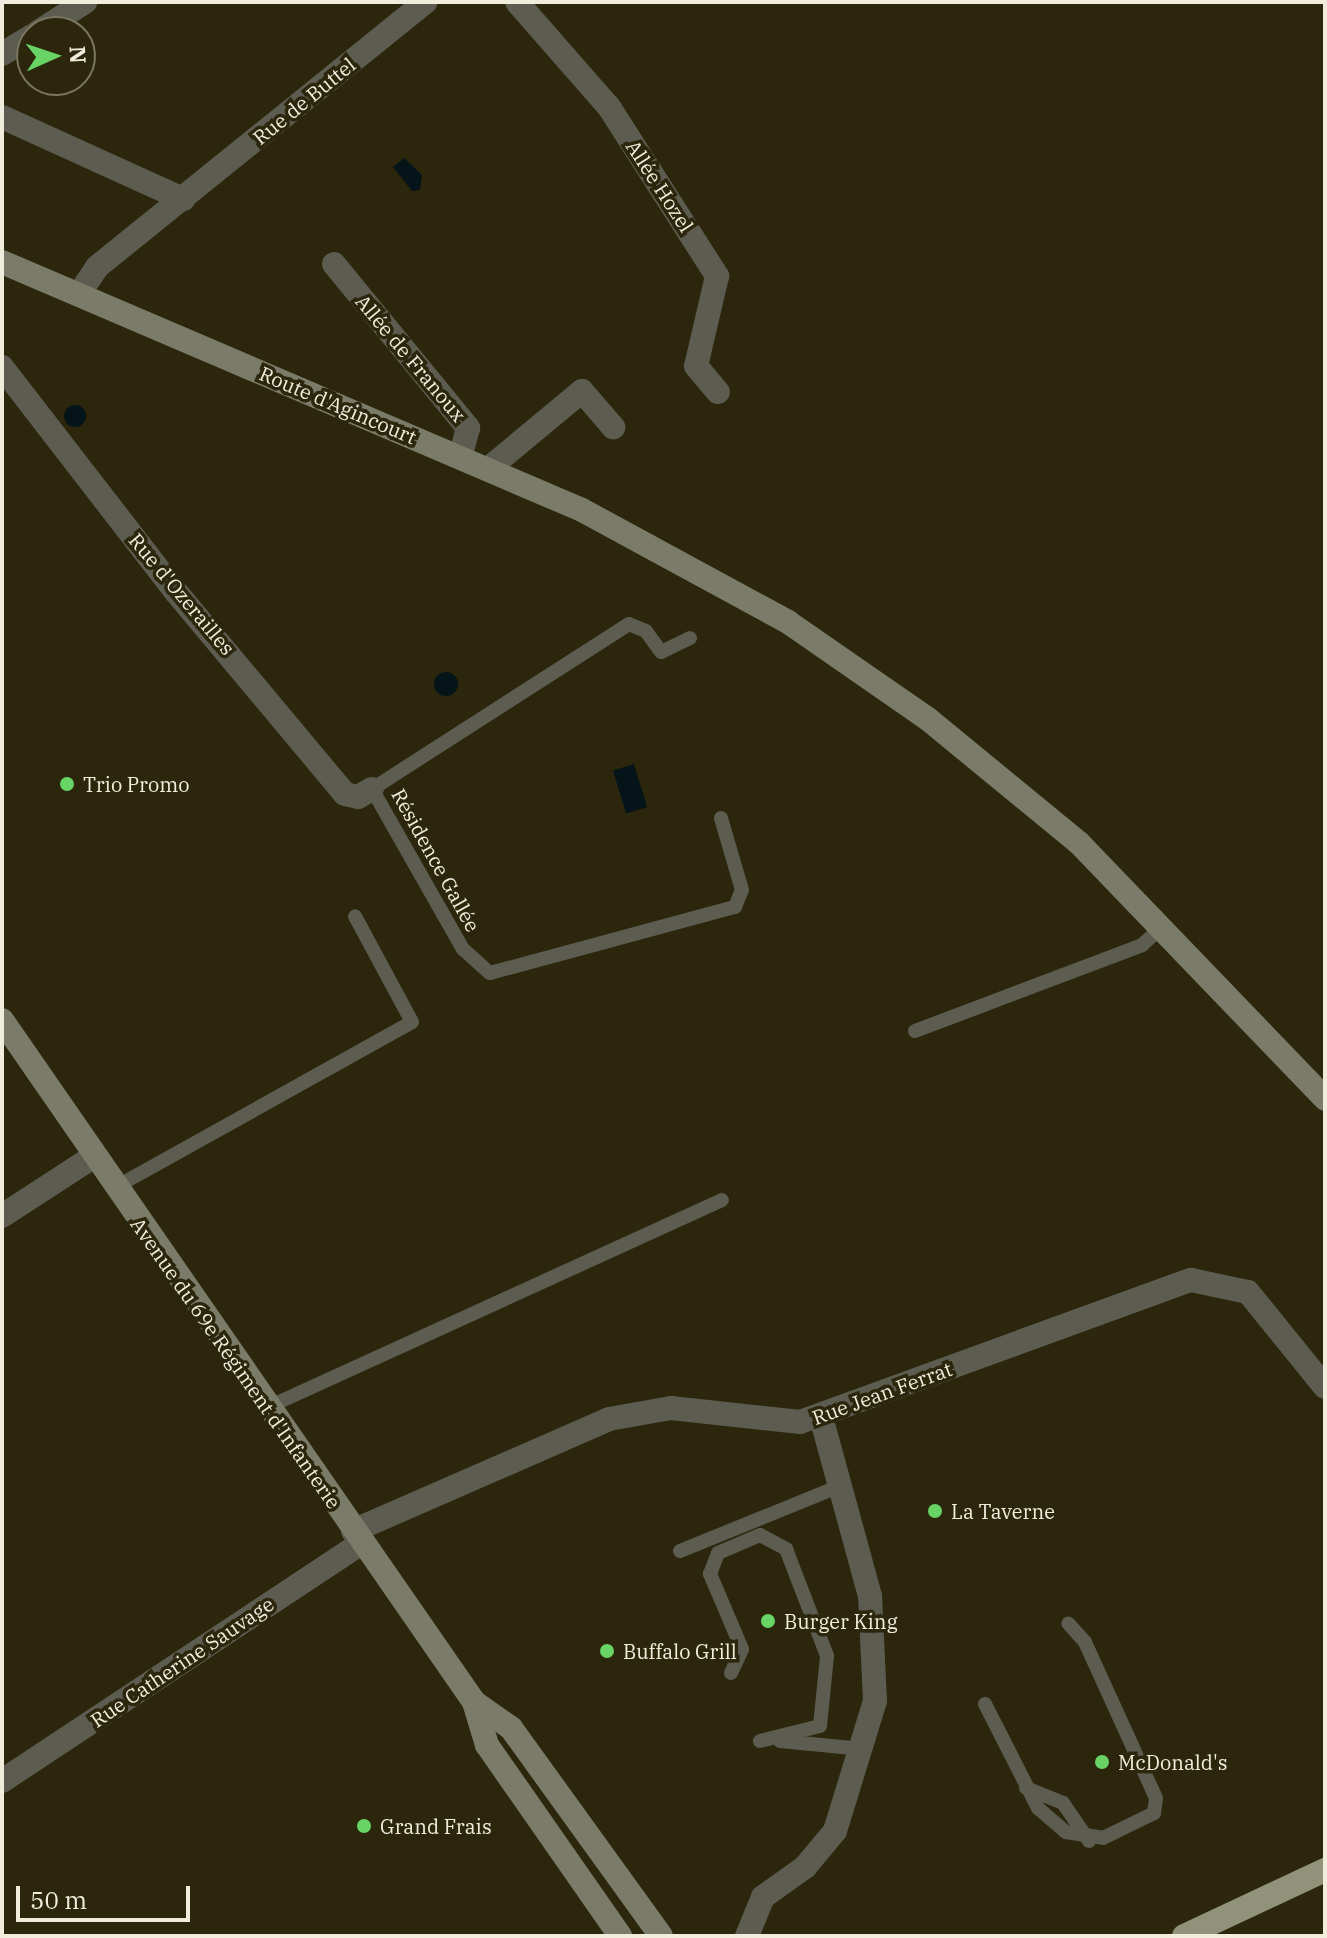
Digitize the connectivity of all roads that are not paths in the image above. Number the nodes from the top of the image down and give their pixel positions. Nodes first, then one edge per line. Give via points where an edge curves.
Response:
1 (85, 2) edge
2 (425, 2) edge
3 (517, 2) edge
4 (63, 16) edge
5 (2, 117) edge
6 (183, 199) junction
7 (2, 262) edge
8 (334, 264) dead end
9 (79, 294) junction
10 (2, 367) edge
11 (718, 392) dead end
12 (613, 427) dead end
13 (460, 457) junction
14 (488, 469) junction
15 (690, 638) dead end
16 (372, 789) junction
17 (721, 818) dead end
18 (355, 916) dead end
19 (1162, 927) junction
20 (2, 1020) edge
21 (915, 1031) dead end
22 (1325, 1099) edge
23 (93, 1157) junction
24 (114, 1188) junction
25 (722, 1200) dead end
26 (2, 1216) edge
27 (1325, 1387) edge
28 (266, 1408) junction
29 (811, 1419) junction
30 (838, 1487) junction
31 (357, 1537) junction
32 (680, 1551) dead end
33 (1068, 1623) dead end
34 (731, 1673) dead end
35 (474, 1702) junction
36 (985, 1704) dead end
37 (863, 1749) junction
38 (2, 1781) edge
39 (1026, 1788) junction
40 (1089, 1841) junction
41 (1325, 1870) edge
42 (620, 1936) edge
43 (661, 1936) edge
44 (747, 1936) edge
45 (1184, 1936) edge

1 - 4 street
2 - 6 street, Rue de Buttel
3 - 11 street, Allée Hozel via 609,107 717,276 696,366
5 - 6 street
6 - 9 street, Rue de Buttel via 97,267
7 - 9 street, Route d'Agincourt
8 - 13 street, Allée de Franoux via 468,428
9 - 13 street, Route d'Agincourt
10 - 16 street, Rue d'Ozerailles via 345,794 358,797
12 - 14 street via 582,391
13 - 14 street, Route d'Agincourt
14 - 19 street, Route d'Agincourt via 671,554 788,622 928,719 1079,843
15 - 16 lane, Résidence Gallée via 666,653 629,624
16 - 17 lane, Résidence Gallée via 463,949 490,973 735,907 742,890
18 - 24 lane via 412,1022
19 - 21 lane via 1142,945
19 - 22 street, Route d'Agincourt
20 - 23 street, Avenue du 69e Régiment d'Infanterie
23 - 24 street, Avenue du 69e Régiment d'Infanterie
23 - 26 street
24 - 28 street, Avenue du 69e Régiment d'Infanterie
25 - 28 lane
27 - 29 street, Rue Jean Ferrat via 1258,1299 1237,1286 1200,1279
28 - 31 street, Avenue du 69e Régiment d'Infanterie
29 - 30 street
29 - 31 street, Rue Jean Ferrat via 693,1409 629,1413
30 - 32 lane
30 - 37 street via 870,1596 878,1665
31 - 35 street, Avenue du 69e Régiment d'Infanterie
31 - 38 street, Rue Catherine Sauvage
33 - 40 lane via 1085,1642 1157,1805
34 - 37 lane via 742,1649 710,1574 718,1553 760,1535 786,1549 827,1656 820,1726 760,1741
35 - 42 street, Avenue du 69e Régiment d'Infanterie via 487,1745
35 - 43 street, Avenue du 69e Régiment d'Infanterie via 511,1728
36 - 39 lane
37 - 44 street via 835,1831 805,1867 763,1897
39 - 40 lane via 1056,1825
39 - 40 lane via 1063,1803
41 - 45 main road

